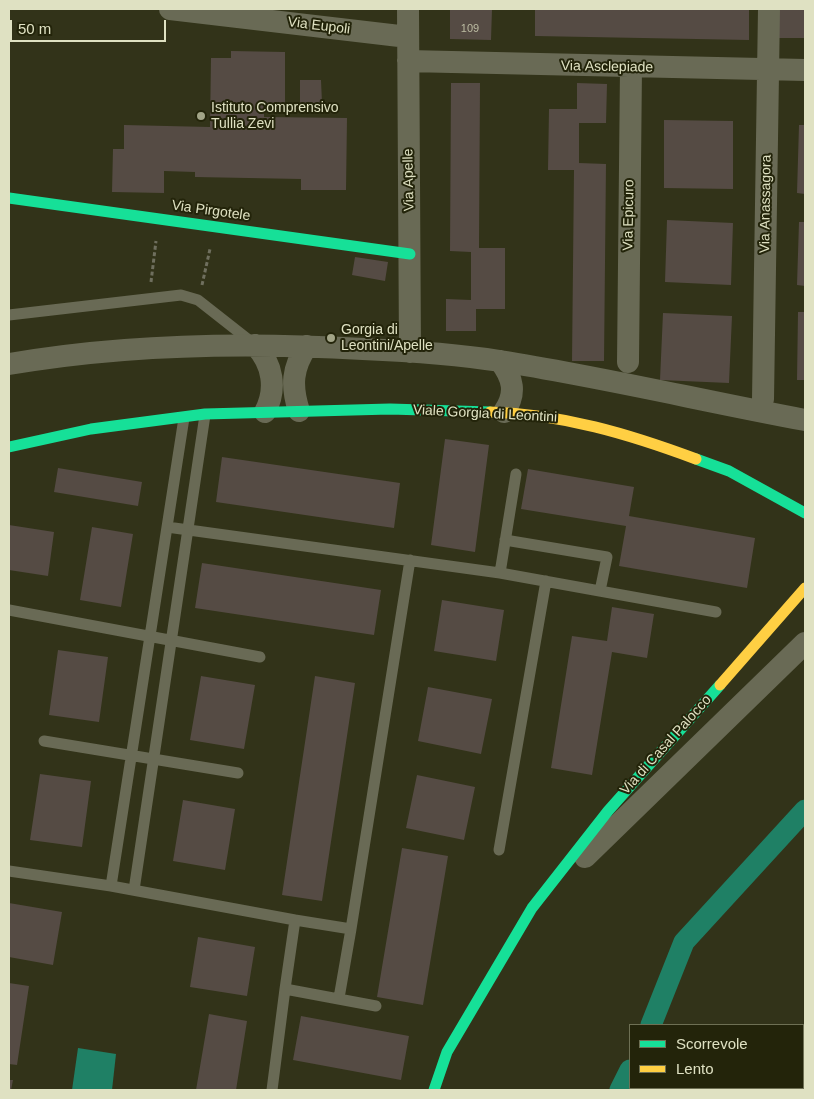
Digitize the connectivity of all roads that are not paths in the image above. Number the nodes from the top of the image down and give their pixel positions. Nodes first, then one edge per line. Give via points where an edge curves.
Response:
1 (170, 9) edge
2 (408, 9) edge
3 (769, 9) edge
4 (408, 37) junction
5 (408, 61) junction
6 (631, 68) junction
7 (769, 69) junction
8 (805, 70) edge
9 (9, 198) edge
10 (410, 254) junction
11 (9, 315) edge
12 (255, 345) junction
13 (307, 346) junction
14 (410, 352) junction
15 (500, 361) junction
16 (628, 362) dead end
17 (9, 364) edge
18 (763, 399) dead end
19 (299, 411) junction
20 (265, 412) junction
21 (504, 412) junction
22 (205, 414) junction
23 (184, 418) junction
24 (805, 420) edge
25 (9, 447) edge
26 (516, 474) dead end
27 (805, 513) edge
28 (167, 526) junction
29 (190, 529) junction
30 (505, 540) junction
31 (410, 560) junction
32 (500, 573) junction
33 (546, 581) junction
34 (805, 588) edge
35 (600, 591) junction
36 (9, 610) edge
37 (716, 612) dead end
38 (150, 636) junction
39 (173, 641) junction
40 (805, 643) edge
41 (260, 657) dead end
42 (44, 741) dead end
43 (131, 756) junction
44 (153, 759) junction
45 (238, 773) dead end
46 (499, 850) dead end
47 (9, 871) edge
48 (111, 886) junction
49 (134, 890) junction
50 (532, 908) junction
51 (295, 920) junction
52 (351, 929) junction
53 (285, 989) junction
54 (339, 998) junction
55 (376, 1006) dead end
56 (272, 1090) edge
57 (434, 1090) edge

1 - 4 street, Via Eupoli
2 - 4 street, Via Apelle
3 - 7 street, Via Anassagora
4 - 5 street, Via Apelle
5 - 6 street, Via Asclepiade
5 - 10 street, Via Apelle
6 - 7 street, Via Asclepiade
6 - 16 street, Via Epicuro
7 - 8 street, Via Asclepiade
7 - 18 street, Via Anassagora
9 - 10 street, Via Pirgotele
10 - 14 street, Via Apelle
11 - 12 lane via 181,295 198,300
12 - 13 street
12 - 17 street via 158,348
12 - 20 street via 271,371 271,396
13 - 14 street
13 - 19 street via 298,360 294,376 294,395
14 - 15 street
15 - 21 street via 509,374 513,389
15 - 24 street
19 - 20 street, Viale Gorgia di Leontini
19 - 21 street, Viale Gorgia di Leontini via 418,409
20 - 22 street, Viale Gorgia di Leontini
21 - 27 street, Viale Gorgia di Leontini via 573,420 642,438 729,471
22 - 23 street, Viale Gorgia di Leontini
22 - 29 lane
23 - 25 street, Viale Gorgia di Leontini via 91,429
23 - 28 lane
26 - 30 lane
28 - 29 lane
28 - 38 lane
29 - 31 lane
29 - 39 lane
30 - 32 lane
30 - 35 lane via 607,557
31 - 32 lane
31 - 52 lane
32 - 33 lane
33 - 35 lane
33 - 46 lane
34 - 50 street, Via di Casal Palocco via 608,811
35 - 37 lane
36 - 38 lane
38 - 39 lane
38 - 43 lane
39 - 41 lane
39 - 44 lane
40 - 50 street, Via di Casal Palocco
42 - 43 lane
43 - 44 lane
43 - 48 lane
44 - 45 lane
44 - 49 lane
47 - 48 lane
48 - 49 lane
49 - 51 lane
50 - 57 street, Via di Casal Palocco via 447,1052
51 - 52 lane
51 - 53 lane
52 - 54 lane
53 - 54 lane
53 - 56 lane
54 - 55 lane

